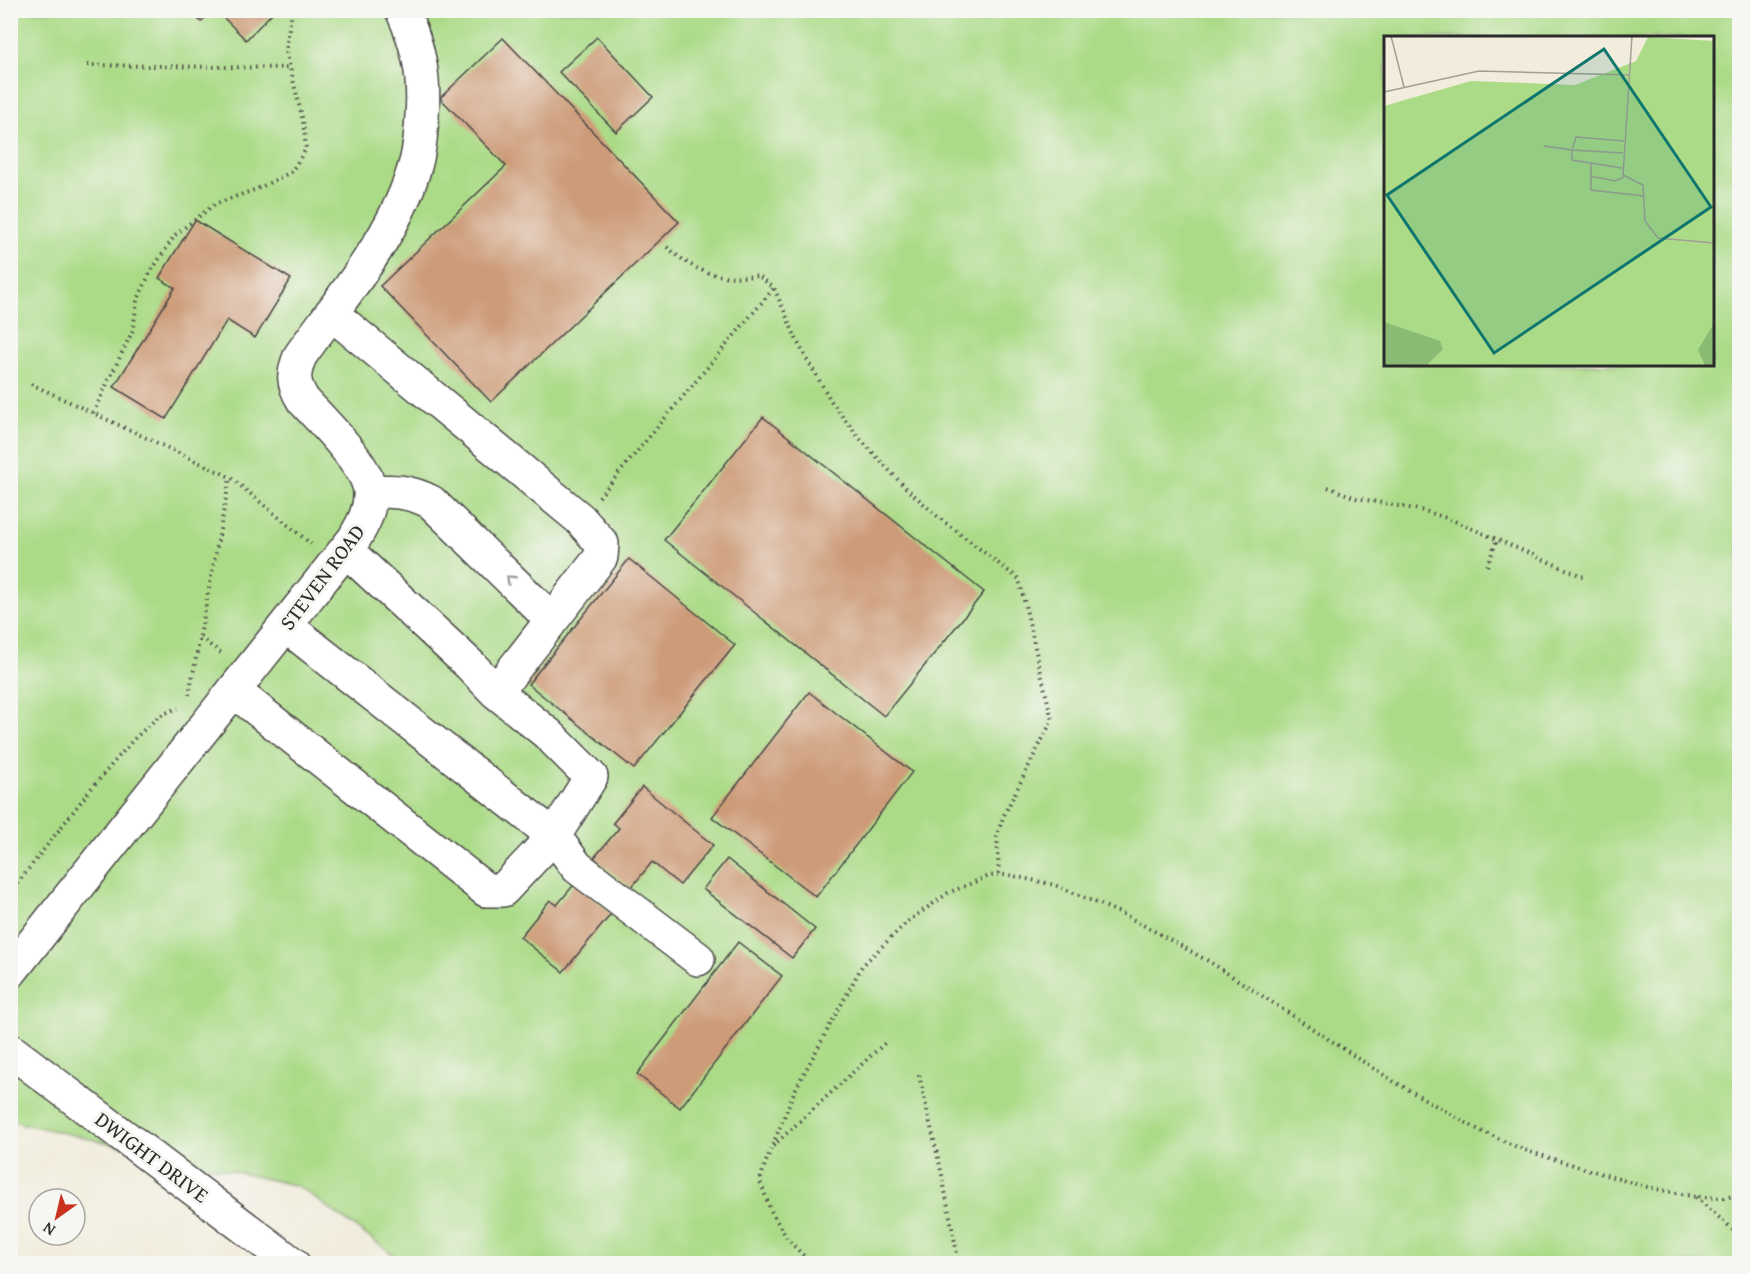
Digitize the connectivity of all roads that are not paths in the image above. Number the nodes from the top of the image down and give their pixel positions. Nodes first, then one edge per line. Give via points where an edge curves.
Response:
1 (402, 10) edge
2 (331, 313) junction
3 (370, 491) junction
4 (340, 557) junction
5 (552, 620) junction
6 (286, 626) junction
7 (234, 691) junction
8 (496, 692) junction
9 (554, 836) junction
10 (698, 959) dead end
11 (10, 972) edge
12 (10, 1050) edge
13 (293, 1263) edge

1 - 2 street via 422,68 424,90 416,164 405,196 379,245
2 - 3 street via 300,356 294,372 296,389 362,468
2 - 5 street via 580,519 602,544 601,557
3 - 4 street, STEVEN ROAD via 366,519
5 -> 3 street via 431,502 402,491
4 - 6 street, STEVEN ROAD
4 - 8 street via 470,665
5 - 8 street
6 - 7 street, STEVEN ROAD
6 - 9 street
7 - 9 street via 486,890 503,890
7 - 11 street, STEVEN ROAD
8 - 9 street via 548,734 591,777
9 - 10 street via 577,867
12 - 13 street, DWIGHT DRIVE

